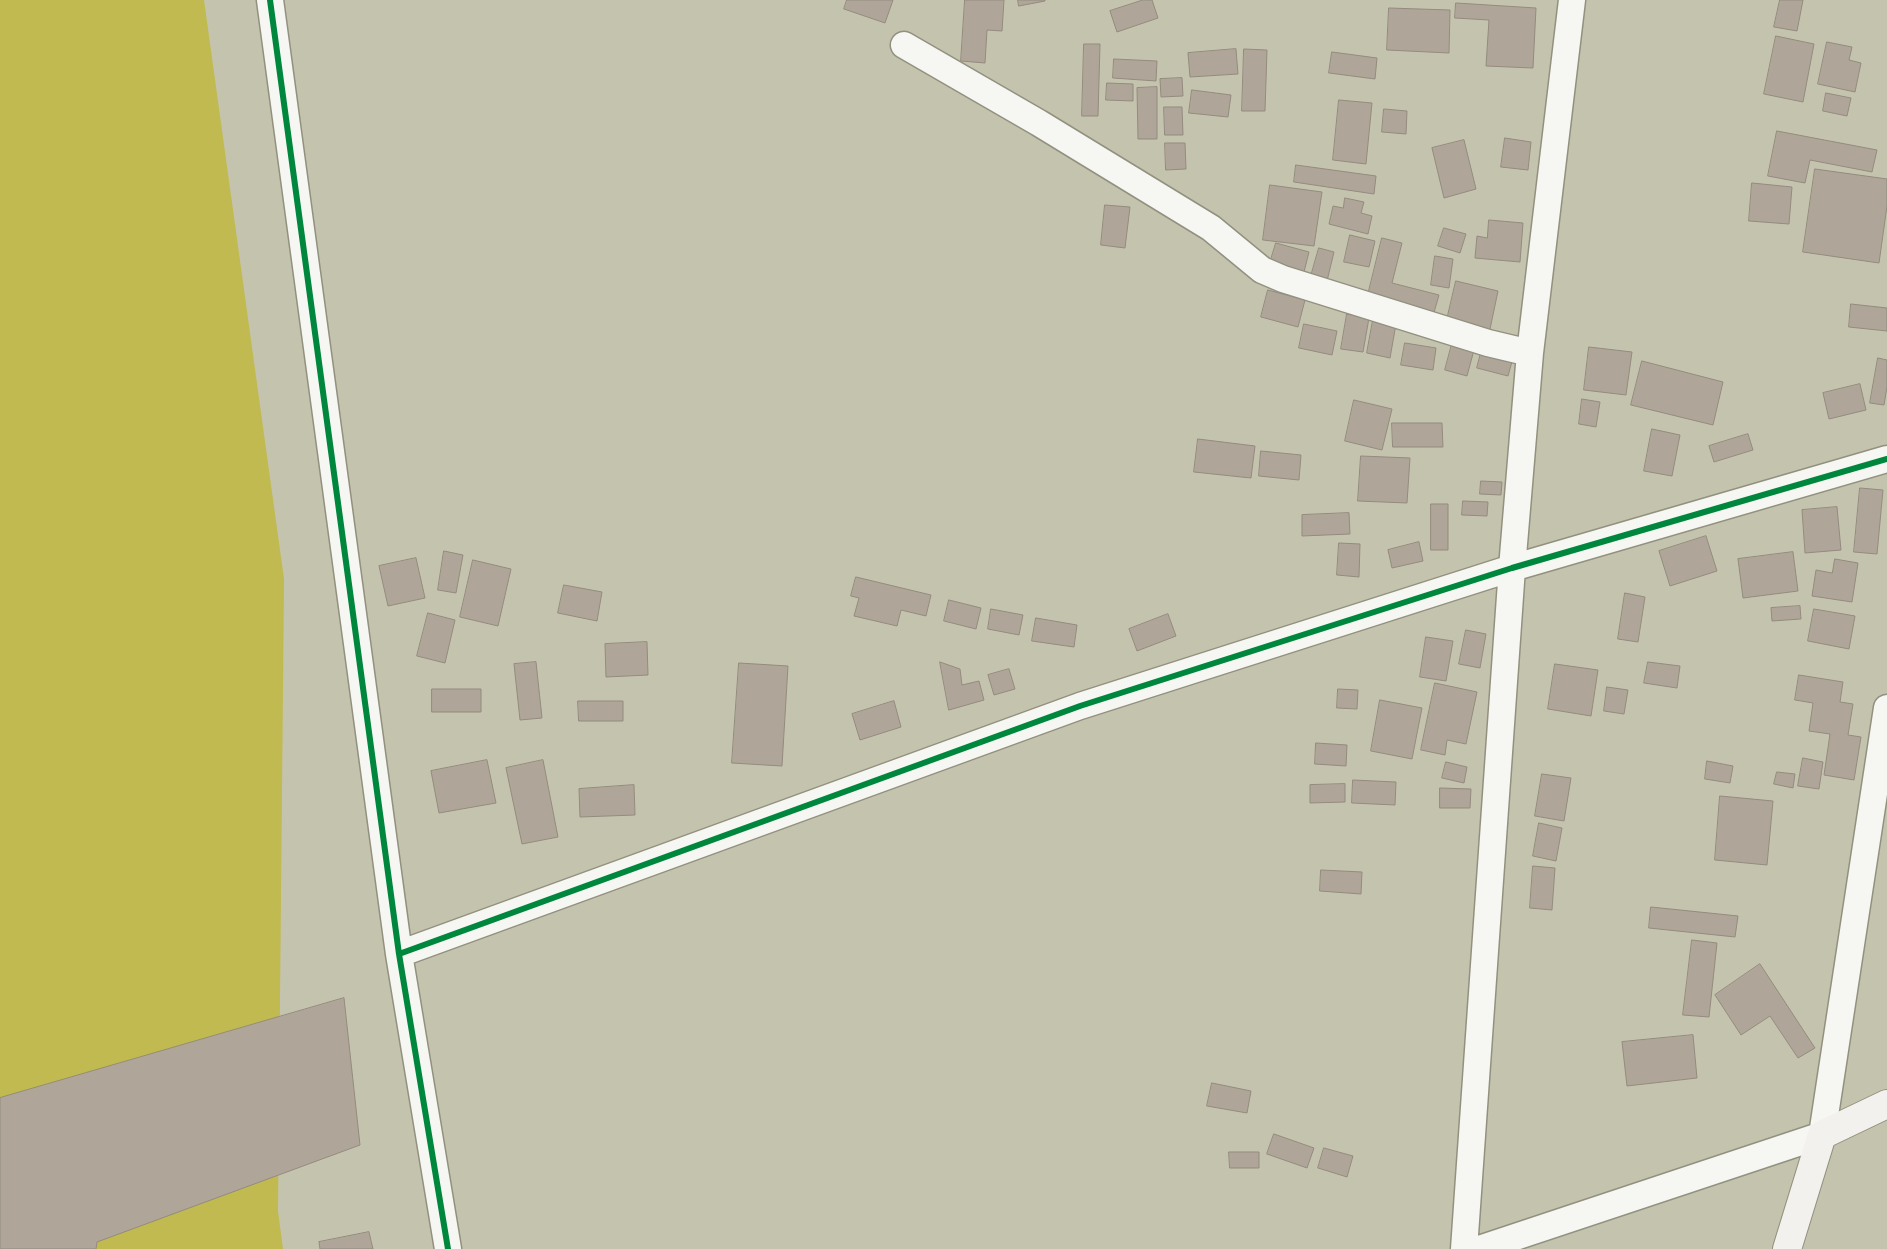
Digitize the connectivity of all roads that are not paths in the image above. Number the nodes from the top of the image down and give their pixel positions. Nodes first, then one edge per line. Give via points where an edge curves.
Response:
1 (270, 0) edge
2 (1572, 0) edge
3 (904, 45) dead end
4 (1530, 353) junction
5 (1887, 459) edge
6 (1512, 568) junction
7 (1887, 708) edge
8 (398, 954) junction
9 (1887, 1104) edge
10 (1822, 1135) junction
11 (448, 1249) edge
12 (1464, 1249) edge
13 (1479, 1249) edge
14 (1788, 1249) edge

1 - 8 street
2 - 4 street
3 - 4 street via 1039,122 1211,228 1262,270 1469,337
4 - 6 street
5 - 6 street
6 - 8 street via 1080,706
6 - 12 street
7 - 10 street
8 - 11 street
9 - 10 street
10 - 13 street
10 - 14 street

